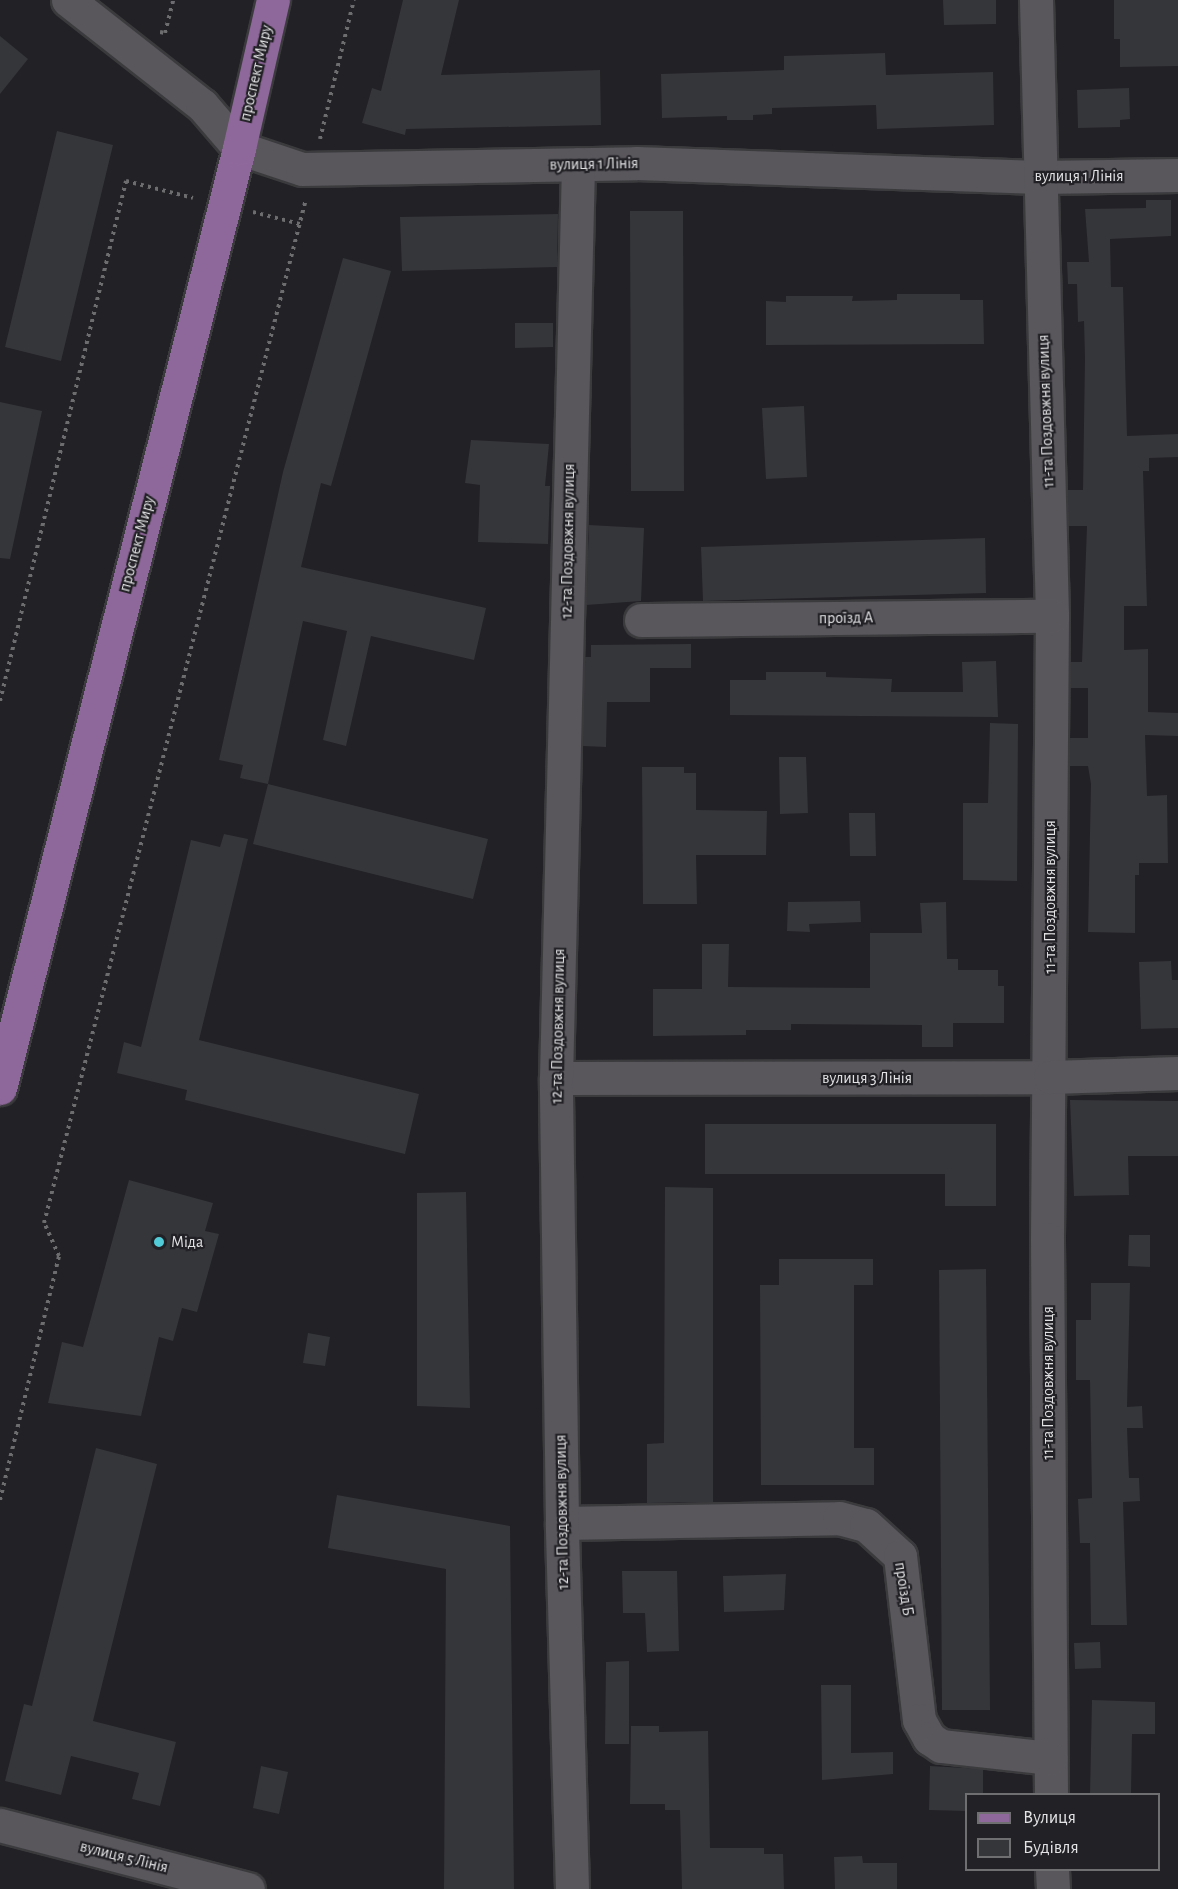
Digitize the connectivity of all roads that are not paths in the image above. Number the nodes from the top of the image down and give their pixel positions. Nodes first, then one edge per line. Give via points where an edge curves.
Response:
1 (68, 0) edge
2 (273, 0) edge
3 (1036, 0) edge
4 (239, 148) junction
5 (578, 164) junction
6 (1178, 175) edge
7 (1039, 177) junction
8 (1052, 616) junction
9 (641, 620) dead end
10 (1178, 1073) edge
11 (1050, 1077) junction
12 (556, 1078) junction
13 (0, 1088) edge
14 (562, 1523) junction
15 (1050, 1758) junction
16 (1051, 1793) edge
17 (0, 1825) edge
18 (1052, 1871) edge
19 (248, 1889) edge
20 (572, 1889) edge
21 (1053, 1889) edge

1 - 4 street via 202,105
2 - 4 main road, проспект Миру
3 - 7 street, 11-та Поздовжня вулиця
4 - 5 street, вулиця 1 Лінія via 302,169
4 - 13 main road, проспект Миру
5 - 7 street, вулиця 1 Лінія
5 - 12 street, 12-та Поздовжня вулиця
6 - 7 street, вулиця 1 Лінія
7 - 8 street, 11-та Поздовжня вулиця
8 - 9 street, проїзд А
8 - 11 street, 11-та Поздовжня вулиця
10 - 11 street, вулиця 3 Лінія
11 - 12 street, вулиця 3 Лінія
11 - 15 street, 11-та Поздовжня вулиця via 1047,1239
12 - 14 street, 12-та Поздовжня вулиця
14 - 15 street, проїзд Б via 839,1518 866,1525 900,1556 919,1720 929,1738 941,1746
14 - 20 street, 12-та Поздовжня вулиця
15 - 16 street, 11-та Поздовжня вулиця
17 - 19 street, вулиця 5 Лінія
18 - 21 street

